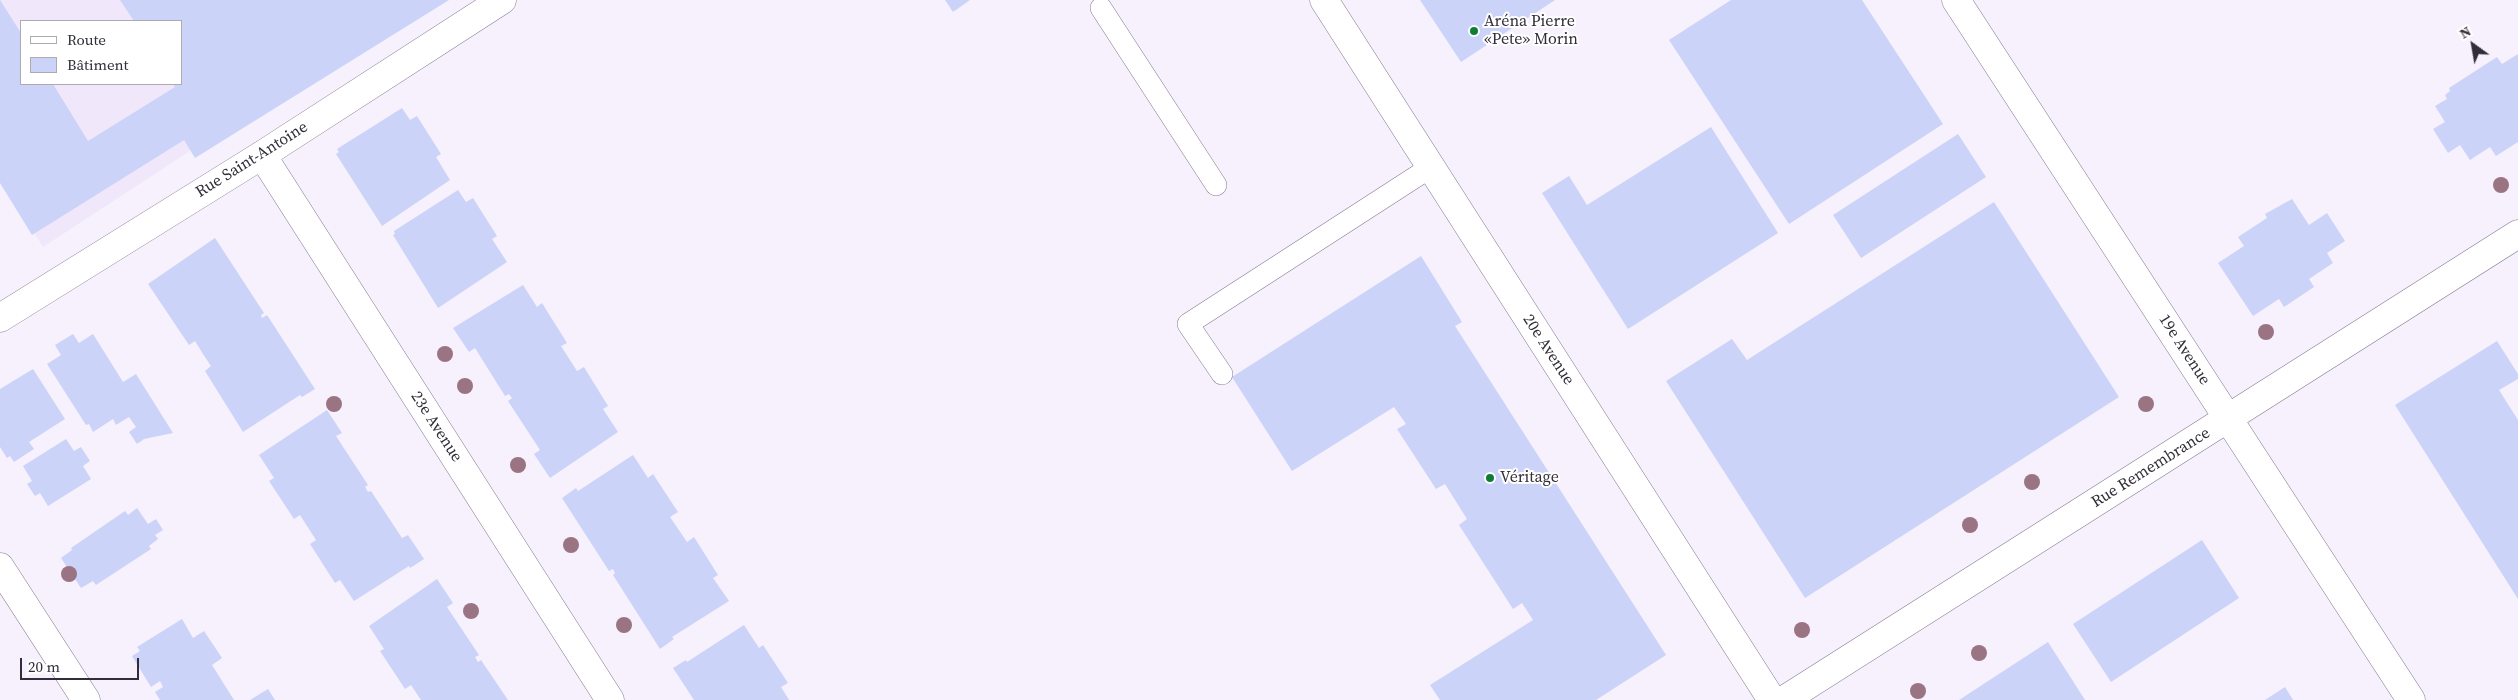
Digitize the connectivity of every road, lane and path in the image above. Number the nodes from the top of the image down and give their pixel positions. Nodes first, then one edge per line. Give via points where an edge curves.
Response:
1 (502, 0) edge
2 (1324, 0) edge
3 (1956, 0) edge
4 (1101, 8) dead end
5 (262, 155) junction
6 (1430, 166) junction
7 (1216, 185) dead end
8 (2518, 234) edge
9 (0, 318) edge
10 (1222, 374) dead end
11 (2229, 419) junction
12 (0, 567) edge
13 (86, 700) edge
14 (610, 700) edge
15 (1772, 700) edge
16 (1784, 700) edge
17 (2411, 700) edge

1 - 5 street, Rue Saint-Antoine
2 - 6 street, 20e Avenue
3 - 11 street, 19e Avenue
4 - 7 lane
5 - 9 street, Rue Saint-Antoine
5 - 14 street, 23e Avenue
6 - 10 lane via 1188,324
6 - 15 street, 20e Avenue
8 - 11 street, Rue Remembrance
11 - 16 street, Rue Remembrance
11 - 17 street, 19e Avenue
12 - 13 street

